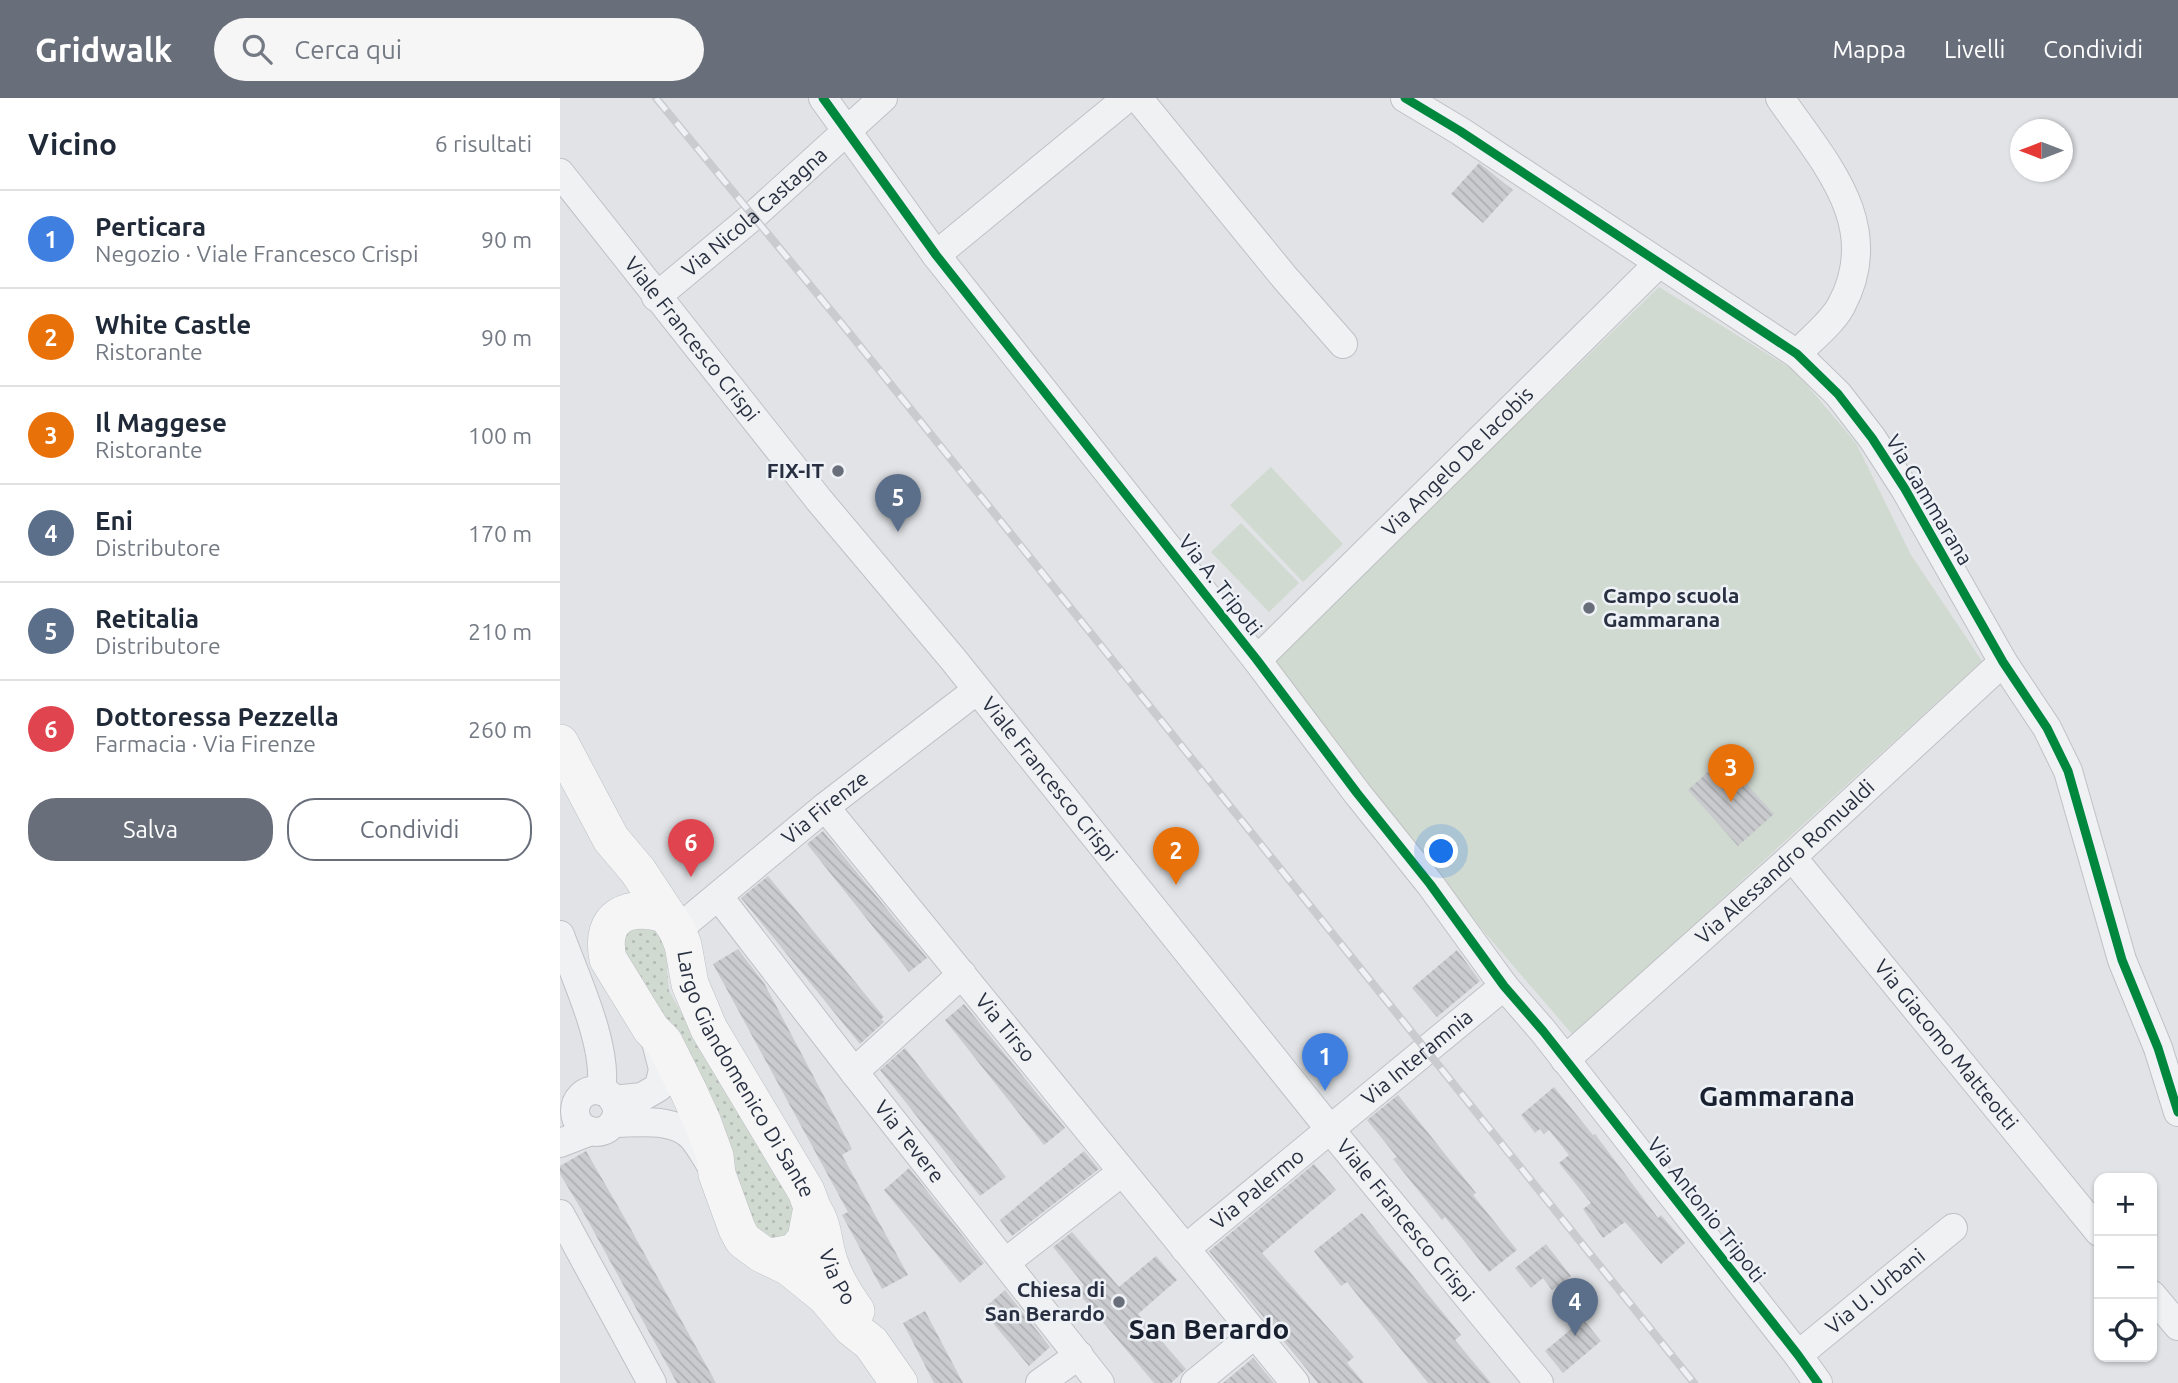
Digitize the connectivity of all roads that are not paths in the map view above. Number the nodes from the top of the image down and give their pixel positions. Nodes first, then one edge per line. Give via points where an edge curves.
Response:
1 (823, 98) edge
2 (883, 98) edge
3 (1126, 98) edge
4 (1138, 98) edge
5 (1405, 98) edge
6 (1780, 98) edge
7 (848, 131) junction
8 (560, 173) edge
9 (936, 255) junction
10 (1659, 263) junction
11 (656, 297) junction
12 (1343, 344) dead end
13 (1797, 354) junction
14 (1256, 660) junction
15 (2003, 662) junction
16 (977, 690) junction
17 (560, 743) edge
18 (825, 807) junction
19 (611, 839) junction
20 (1792, 857) junction
21 (719, 897) junction
22 (614, 921) junction
23 (671, 922) junction
24 (560, 934) edge
25 (962, 974) junction
26 (1504, 986) junction
27 (651, 1029) junction
28 (1565, 1060) junction
29 (853, 1072) junction
30 (600, 1109) junction
31 (2178, 1112) edge
32 (560, 1121) edge
33 (1329, 1128) junction
34 (560, 1143) edge
35 (1122, 1171) junction
36 (717, 1174) junction
37 (812, 1207) junction
38 (560, 1214) edge
39 (2094, 1226) edge
40 (1953, 1228) dead end
41 (1185, 1249) junction
42 (771, 1257) junction
43 (1006, 1262) junction
44 (2155, 1299) edge
45 (2178, 1326) edge
46 (1255, 1334) junction
47 (871, 1343) junction
48 (1079, 1355) junction
49 (1798, 1355) junction
50 (1292, 1382) edge
51 (652, 1383) edge
52 (899, 1383) edge
53 (1040, 1383) edge
54 (1100, 1383) edge
55 (1195, 1383) edge
56 (1539, 1383) edge
57 (1818, 1383) edge

1 - 7 street, Via A. Tripoti
2 - 7 street, Via Nicola Castagna
3 - 9 street
4 - 12 street
5 - 10 street, Via Gammarana
6 - 13 street via 1841,190 1857,243 1856,274 1840,309
7 - 9 street, Via A. Tripoti
7 - 11 street, Via Nicola Castagna
8 - 11 street, Viale Francesco Crispi
9 - 14 street, Via A. Tripoti
10 - 13 street, Via Gammarana
10 - 14 street, Via Angelo De Iacobis
11 - 16 street, Viale Francesco Crispi
13 - 15 street, Via Gammarana via 1838,394 1872,438
14 - 26 street, Via A. Tripoti
15 - 20 street, Via Alessandro Romualdi
15 - 31 street, Via Gammarana via 2047,727 2068,771 2122,960
16 - 18 street, Via Firenze
16 - 33 street, Viale Francesco Crispi
17 - 19 main road
18 - 21 street, Via Firenze
18 - 25 street, Via Tirso
19 - 22 main road via 619,882
19 - 23 main road
20 - 28 street, Via Alessandro Romualdi
20 - 39 street, Via Giacomo Matteotti
21 - 23 street, Via Firenze
21 - 29 street, Via Tevere
22 - 23 main road via 640,909
22 - 27 main road via 607,940 608,959
23 - 37 main road, Largo Giandomenico Di Sante via 683,945 690,984 709,1029
24 - 30 street via 595,1034 603,1076
25 - 29 street
25 - 35 street, Via Tirso
26 - 28 street, Via A. Tripoti
26 - 33 street, Via Interamnia
27 - 30 street via 663,1069 659,1087
27 - 36 main road via 664,1042 693,1101 715,1156
28 - 49 street, Via Antonio Tripoti
29 - 43 street, Via Tevere
30 - 32 street
30 - 34 street
30 - 36 street via 675,1127 692,1137
33 - 41 street, Via Palermo
33 - 56 street, Viale Francesco Crispi
35 - 41 street, Via Tirso
35 - 43 street
36 - 42 main road via 743,1240
37 - 42 main road, Largo Giandomenico Di Sante via 807,1239 795,1252
37 - 47 main road, Via Po via 821,1222 828,1260
38 - 51 street
40 - 49 street, Via U. Urbani
41 - 46 street, Via Tirso
42 - 47 main road, Via Po via 807,1280
43 - 48 street, Via Tevere
44 - 45 street
46 - 50 street, Via Tirso
46 - 55 street
47 - 52 main road, Via Po
48 - 53 street
48 - 54 street, Via Tevere
49 - 57 street, Via Antonio Tripoti

